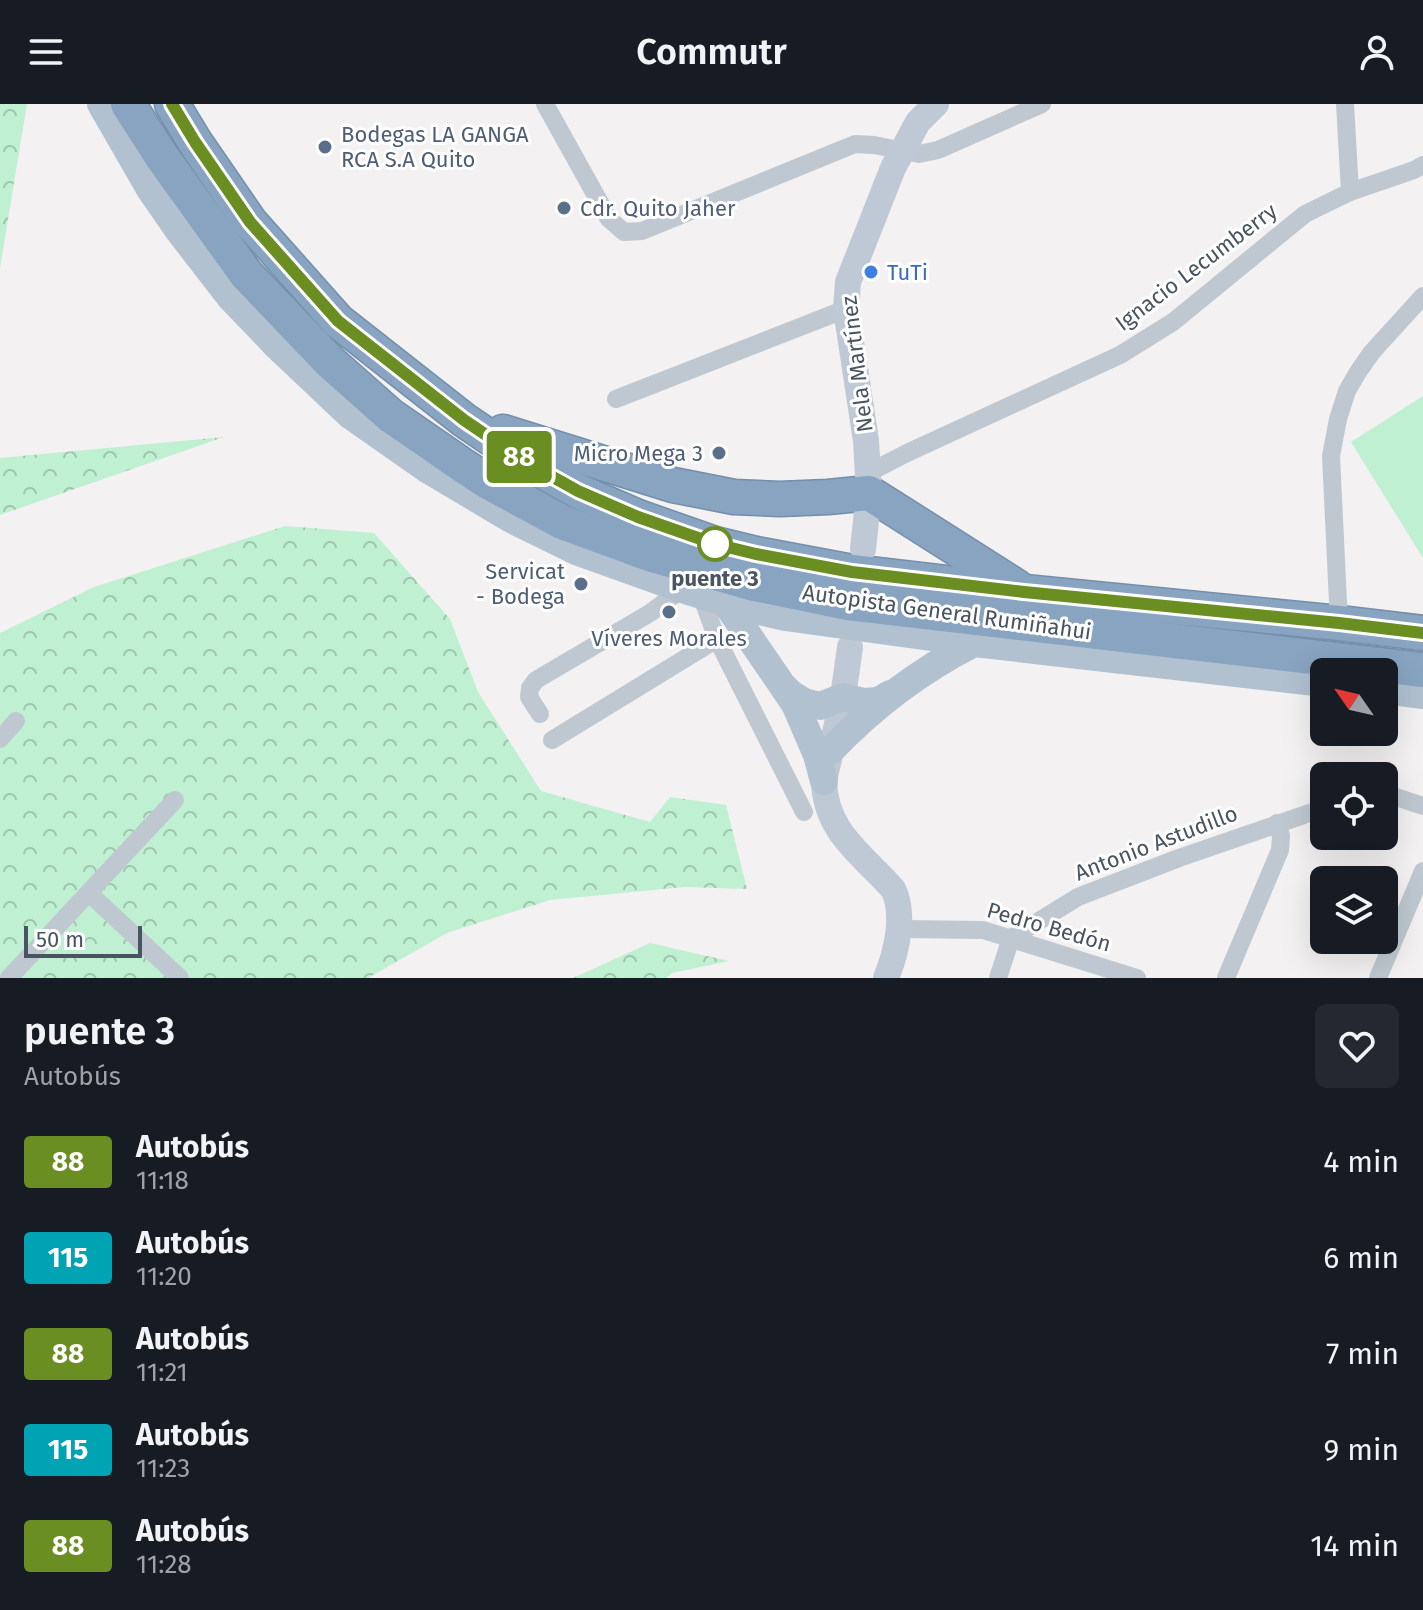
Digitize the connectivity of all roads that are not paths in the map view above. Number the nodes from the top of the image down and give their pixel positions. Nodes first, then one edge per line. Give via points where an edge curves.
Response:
1 (101, 104) edge
2 (128, 104) edge
3 (172, 104) edge
4 (545, 104) edge
5 (936, 104) edge
6 (1042, 104) edge
7 (1345, 104) edge
8 (902, 151) junction
9 (1423, 165) edge
10 (1350, 192) junction
11 (1423, 296) edge
12 (846, 309) junction
13 (616, 399) dead end
14 (464, 420) junction
15 (869, 483) junction
16 (863, 549) dead end
17 (1024, 592) junction
18 (703, 596) junction
19 (1339, 623) junction
20 (1423, 633) edge
21 (717, 639) junction
22 (974, 643) junction
23 (850, 647) dead end
24 (1423, 670) edge
25 (780, 681) junction
26 (1310, 681) edge
27 (1398, 692) edge
28 (893, 693) junction
29 (1423, 695) edge
30 (843, 697) junction
31 (540, 714) dead end
32 (16, 721) dead end
33 (0, 739) edge
34 (552, 740) dead end
35 (830, 751) junction
36 (824, 781) junction
37 (1398, 798) edge
38 (175, 800) dead end
39 (1423, 806) edge
40 (804, 812) dead end
41 (1310, 812) edge
42 (1277, 823) junction
43 (1423, 871) edge
44 (89, 893) junction
45 (899, 929) junction
46 (1011, 938) junction
47 (9, 978) edge
48 (180, 978) edge
49 (886, 978) edge
50 (998, 978) edge
51 (1137, 978) edge
52 (1226, 978) edge
53 (1378, 978) edge

1 - 18 main road via 150,189 230,297 350,415 511,519 576,551
2 - 24 highway, Autopista General Rumiñahui via 246,274 330,362 391,416 462,465 562,522 750,583 848,603
3 - 14 highway, Autopista General Rumiñahui via 250,222 338,321
4 - 8 street via 609,219 624,232 642,231 855,144
5 - 8 main road, Nela Martínez via 918,122
6 - 8 street via 938,150
7 - 10 street
8 - 12 main road, Nela Martínez via 848,282
9 - 10 street, Ignacio Lecumberry
10 - 15 street, Ignacio Lecumberry via 1305,214 1173,322 1120,355 907,453
11 - 19 street via 1358,372 1338,419 1331,456
12 - 13 street
12 - 15 main road, Nela Martínez
14 - 15 highway via 673,485 734,497 828,497
14 - 17 highway, Autopista General Rumiñahui via 578,491 715,544 852,572
15 - 16 main road, Nela Martínez
15 - 17 highway
17 - 19 highway, Autopista General Rumiñahui
18 - 21 street
18 - 22 main road via 785,617
18 - 25 main road
18 - 31 street via 650,613 536,680 529,697
19 - 20 highway, Autopista General Rumiñahui
21 - 34 street
21 - 40 street
22 - 26 main road
22 - 28 main road
23 - 30 main road
25 - 30 main road via 791,694 820,706
25 - 36 main road via 807,729
27 - 29 main road
28 - 30 main road via 878,701
28 - 35 main road
30 - 35 main road
32 - 33 street
35 - 36 main road
36 - 45 main road via 830,814 843,836 897,896
37 - 39 street
38 - 44 street
41 - 42 street, Antonio Astudillo
42 - 46 street, Antonio Astudillo via 1078,897
42 - 52 street via 1280,850
43 - 53 street
44 - 47 street
44 - 48 street
45 - 46 street, Pedro Bedón via 983,930
45 - 49 main road
46 - 50 street
46 - 51 street, Pedro Bedón

